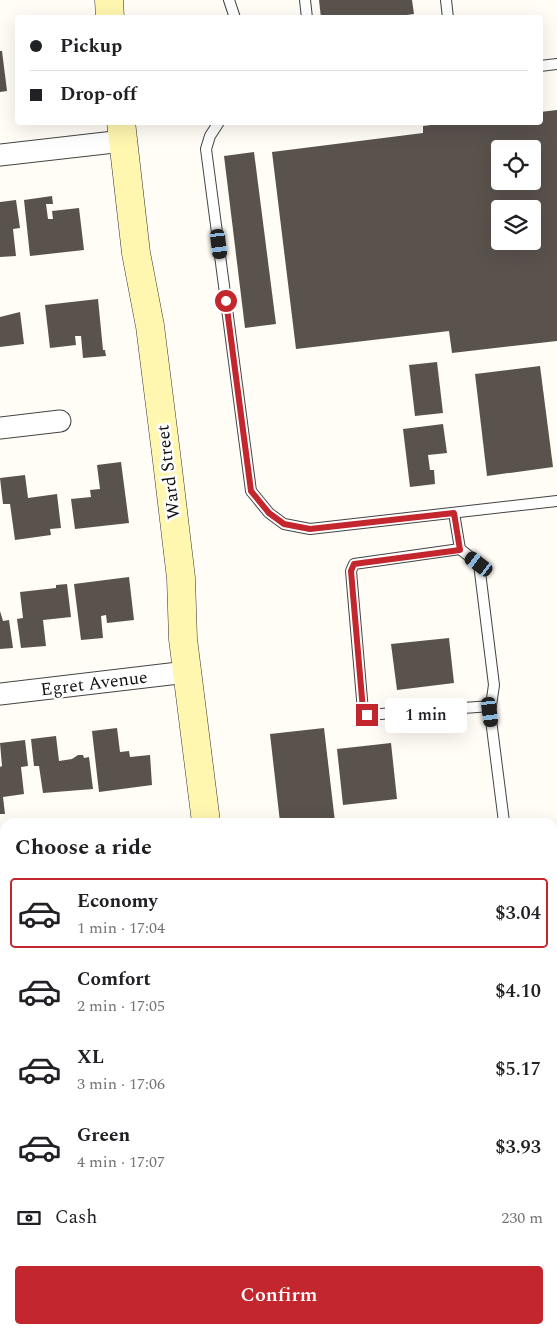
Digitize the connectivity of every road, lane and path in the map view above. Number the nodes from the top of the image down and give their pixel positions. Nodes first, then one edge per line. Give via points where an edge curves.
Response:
1 (109, 0) edge
2 (229, 0) edge
3 (305, 0) edge
4 (446, 0) edge
5 (110, 15) edge
6 (234, 15) edge
7 (307, 15) edge
8 (448, 15) edge
9 (557, 64) edge
10 (543, 66) edge
11 (217, 125) edge
12 (122, 132) edge
13 (0, 155) edge
14 (60, 421) dead end
15 (0, 428) edge
16 (557, 500) edge
17 (454, 513) junction
18 (460, 550) junction
19 (187, 672) junction
20 (0, 694) edge
21 (491, 706) junction
22 (205, 818) edge
23 (503, 818) edge

1 - 5 street
2 - 6 lane
3 - 7 lane
4 - 8 lane
9 - 10 lane
11 - 17 lane via 206,149 251,491 269,513 284,524 310,529
12 - 13 street
12 - 19 street, Ward Street via 178,558
14 - 15 street
16 - 17 lane
17 - 18 lane
18 - 21 lane via 479,564 494,685
18 - 21 lane via 354,564 351,571 363,710 367,715
19 - 20 street, Egret Avenue
19 - 22 street, Ward Street
21 - 23 lane

